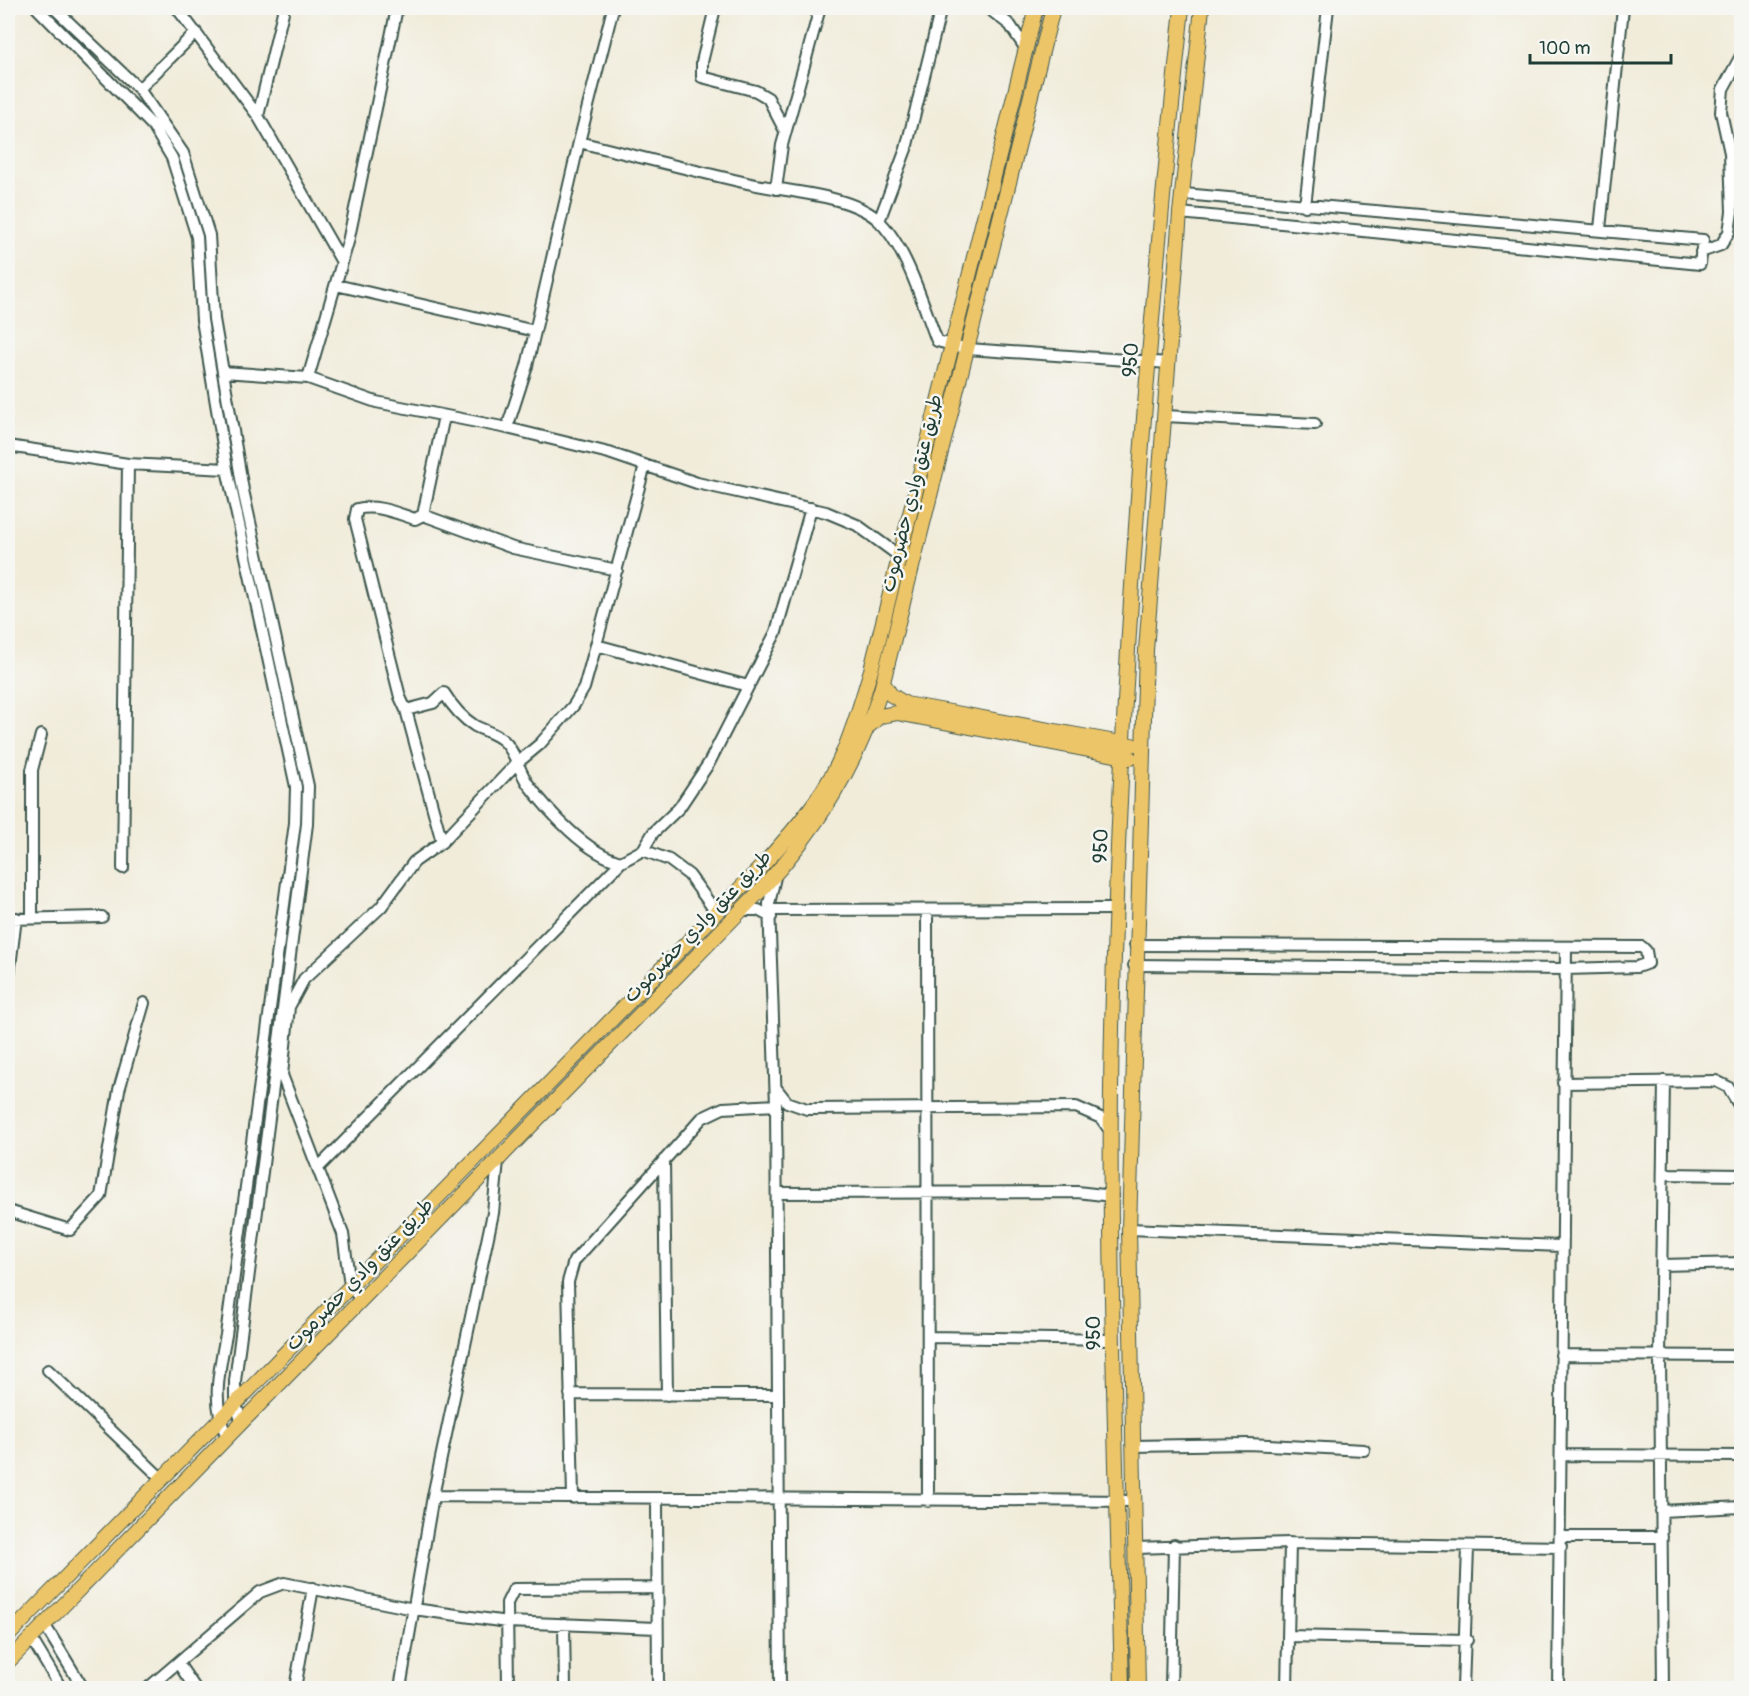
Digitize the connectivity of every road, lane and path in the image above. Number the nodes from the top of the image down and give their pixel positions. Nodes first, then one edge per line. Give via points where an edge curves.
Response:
1 (37, 8) edge
2 (54, 8) edge
3 (177, 8) edge
4 (284, 8) edge
5 (397, 8) edge
6 (613, 8) edge
7 (715, 8) edge
8 (820, 8) edge
9 (941, 8) edge
10 (988, 8) edge
11 (1036, 8) edge
12 (1053, 8) edge
13 (1182, 8) edge
14 (1202, 8) edge
15 (1328, 8) edge
16 (1623, 8) edge
17 (196, 32) junction
18 (1026, 49) junction
19 (1742, 54) edge
20 (139, 89) junction
21 (258, 116) junction
22 (785, 131) junction
23 (579, 142) junction
24 (776, 189) junction
25 (1184, 194) junction
26 (1305, 206) junction
27 (1180, 213) junction
28 (879, 221) junction
29 (1600, 229) junction
30 (1701, 252) junction
31 (342, 262) junction
32 (336, 285) junction
33 (535, 331) junction
34 (951, 345) junction
35 (968, 349) junction
36 (1149, 361) junction
37 (1169, 363) junction
38 (223, 372) junction
39 (308, 378) junction
40 (444, 416) junction
41 (1164, 416) junction
42 (1315, 424) dead end
43 (507, 428) junction
44 (8, 446) edge
45 (128, 464) junction
46 (645, 465) junction
47 (227, 469) junction
48 (811, 508) junction
49 (423, 515) junction
50 (898, 555) junction
51 (616, 570) junction
52 (596, 645) junction
53 (883, 683) junction
54 (748, 686) junction
55 (406, 710) junction
56 (868, 727) junction
57 (41, 735) dead end
58 (1123, 750) junction
59 (1142, 754) junction
60 (516, 764) junction
61 (814, 801) junction
62 (826, 809) junction
63 (442, 842) junction
64 (643, 850) junction
65 (621, 862) junction
66 (123, 868) dead end
67 (777, 873) junction
68 (1117, 909) junction
69 (741, 910) junction
70 (927, 910) junction
71 (717, 912) junction
72 (770, 913) junction
73 (102, 917) dead end
74 (32, 918) junction
75 (12, 919) edge
76 (1135, 945) junction
77 (1566, 948) junction
78 (1134, 965) junction
79 (1566, 969) junction
80 (8, 983) edge
81 (144, 1003) dead end
82 (1664, 1081) junction
83 (1563, 1083) junction
84 (776, 1087) junction
85 (776, 1105) junction
86 (928, 1108) junction
87 (1742, 1110) edge
88 (1111, 1133) junction
89 (498, 1160) junction
90 (664, 1160) junction
91 (318, 1168) junction
92 (1663, 1174) junction
93 (1742, 1175) edge
94 (777, 1193) junction
95 (928, 1194) junction
96 (1112, 1196) junction
97 (8, 1211) edge
98 (1128, 1229) junction
99 (1561, 1246) junction
100 (1742, 1263) edge
101 (1662, 1265) junction
102 (350, 1285) junction
103 (361, 1300) junction
104 (929, 1336) junction
105 (1112, 1340) junction
106 (1561, 1355) junction
107 (1659, 1356) junction
108 (1742, 1356) edge
109 (48, 1370) dead end
110 (570, 1394) junction
111 (666, 1395) junction
112 (778, 1395) junction
113 (235, 1402) junction
114 (218, 1418) junction
115 (242, 1423) junction
116 (227, 1437) junction
117 (1133, 1446) junction
118 (1364, 1449) dead end
119 (1561, 1455) junction
120 (1661, 1456) junction
121 (1742, 1456) edge
122 (161, 1478) junction
123 (433, 1496) junction
124 (573, 1498) junction
125 (657, 1498) junction
126 (778, 1499) junction
127 (928, 1501) junction
128 (1118, 1501) junction
129 (1134, 1501) junction
130 (1742, 1507) edge
131 (1661, 1511) junction
132 (1662, 1537) junction
133 (1561, 1542) junction
134 (1290, 1543) junction
135 (1174, 1545) junction
136 (1136, 1548) junction
137 (1468, 1548) junction
138 (313, 1588) junction
139 (656, 1588) junction
140 (414, 1609) junction
141 (507, 1622) junction
142 (44, 1624) junction
143 (564, 1624) junction
144 (657, 1628) junction
145 (8, 1636) edge
146 (1288, 1636) junction
147 (31, 1638) junction
148 (1467, 1640) junction
149 (8, 1662) edge
150 (178, 1663) junction
151 (60, 1689) edge
152 (83, 1689) edge
153 (148, 1689) edge
154 (195, 1689) edge
155 (295, 1689) edge
156 (400, 1689) edge
157 (508, 1689) edge
158 (565, 1689) edge
159 (658, 1689) edge
160 (780, 1689) edge
161 (1122, 1689) edge
162 (1138, 1689) edge
163 (1171, 1689) edge
164 (1287, 1689) edge
165 (1463, 1689) edge
166 (1558, 1689) edge
167 (1663, 1689) edge

1 - 47 street via 153,126 172,158 197,237 202,320
2 - 20 street
3 - 17 street
4 - 21 street
5 - 31 street
6 - 23 street
7 - 22 street via 702,76 768,98
8 - 22 street
9 - 28 street via 906,149
10 - 18 street via 1010,25
11 - 18 main road, طريق عتق وادي حضرموت
12 - 35 main road, طريق عتق وادي حضرموت
13 - 36 main road, 950 / 950
14 - 25 main road, 950
15 - 26 street
16 - 29 street
17 - 20 street
17 - 21 street
18 - 34 main road, طريق عتق وادي حضرموت
19 - 30 street via 1723,89 1722,100 1730,153 1732,212 1728,232 1721,245
20 - 38 street via 183,153 209,235 214,319
21 - 31 street
22 - 24 street
23 - 24 street
23 - 33 street
24 - 28 street via 840,200 864,209
25 - 26 street
25 - 27 main road, 950
26 - 29 street
27 - 30 street via 1700,264
27 - 37 main road, 950
28 - 34 street via 912,275 937,341
29 - 30 street via 1703,240
31 - 32 street
32 - 33 street
32 - 39 street
33 - 43 street
34 - 35 street
34 - 50 main road, طريق عتق وادي حضرموت
35 - 36 street
35 - 53 main road, طريق عتق وادي حضرموت
36 - 37 street
36 - 58 main road, 950 / 950
37 - 41 main road, 950
38 - 39 street
38 - 113 street via 243,490 308,786 307,824
39 - 40 street via 376,402
40 - 43 street
40 - 49 street
41 - 42 street
41 - 59 main road, 950
43 - 46 street
44 - 45 street
45 - 47 street
45 - 66 street
46 - 48 street via 697,483
46 - 51 street
47 - 114 street via 296,788 296,823 217,1382
48 - 50 street via 857,525
48 - 54 street via 776,632
49 - 51 street via 513,548
49 - 55 street via 415,519 365,507 357,509 355,519
50 - 61 main road, طريق عتق وادي حضرموت via 857,715 841,758
51 - 52 street
52 - 54 street
52 - 60 street via 584,688 574,705 540,744
53 - 56 main road, طريق عتق وادي حضرموت
53 - 58 main road via 891,695 906,704
54 - 64 street via 709,763 679,808 653,833
55 - 60 street via 434,703 444,693 452,706 474,725 502,739
55 - 63 street
56 - 58 main road via 880,717 897,713
56 - 62 main road, طريق عتق وادي حضرموت
57 - 74 street via 32,770
58 - 59 main road
58 - 68 main road, 950 / 950
59 - 76 main road, 950
60 - 63 street
60 - 65 street via 528,784 571,831 605,858
61 - 62 main road
61 - 71 main road, طريق عتق وادي حضرموت via 776,850
62 - 67 main road, طريق عتق وادي حضرموت
63 - 91 street via 414,862 381,907 304,979 289,1007 282,1075
64 - 65 street
64 - 71 street via 669,860 689,875
65 - 91 street
67 - 69 main road, طريق عتق وادي حضرموت
67 - 72 street via 771,888
68 - 70 street
68 - 88 main road, 950 / 950
69 - 72 street
69 - 89 main road, طريق عتق وادي حضرموت
70 - 72 street
70 - 86 street
71 - 102 main road, طريق عتق وادي حضرموت
72 - 84 street
73 - 74 street
74 - 75 street
75 - 80 street
76 - 77 street
76 - 78 main road, 950
77 - 79 street
77 - 79 street via 1642,947 1647,951 1648,963 1637,967
78 - 79 street
78 - 98 main road, 950
79 - 83 street
81 - 97 street via 119,1090 101,1196 70,1230
82 - 83 street
82 - 87 street via 1716,1082 1728,1087
82 - 92 street
83 - 99 street
84 - 85 street
84 - 86 street via 787,1102 807,1109
85 - 90 street via 716,1110 702,1119
85 - 94 street
86 - 88 street via 1076,1107 1101,1118
86 - 95 street
88 - 96 main road, 950 / 950
89 - 103 main road, طريق عتق وادي حضرموت
89 - 123 street via 493,1213
90 - 110 street via 578,1254 570,1268
90 - 111 street
91 - 102 street via 343,1234
92 - 93 street
92 - 101 street
94 - 95 street
94 - 112 street
95 - 96 street via 1077,1192
95 - 104 street
96 - 105 main road, 950 / 950
98 - 99 street
98 - 117 main road, 950
99 - 106 street
100 - 101 street
101 - 107 street
102 - 103 street
102 - 113 main road, طريق عتق وادي حضرموت
103 - 115 main road, طريق عتق وادي حضرموت
104 - 105 street
104 - 127 street
105 - 128 main road, 950 / 950
106 - 107 street
106 - 119 street
107 - 108 street
107 - 120 street
109 - 122 street
110 - 111 street
110 - 124 street
111 - 112 street
112 - 126 street
113 - 114 main road, طريق عتق وادي حضرموت
113 - 115 street
114 - 116 street
114 - 122 main road, طريق عتق وادي حضرموت
115 - 116 main road, طريق عتق وادي حضرموت
116 - 142 main road, طريق عتق وادي حضرموت
117 - 118 street via 1248,1444
117 - 129 main road, 950
119 - 120 street
119 - 133 street
120 - 121 street
120 - 131 street
122 - 145 main road, طريق عتق وادي حضرموت
123 - 124 street
123 - 140 street
124 - 125 street
125 - 126 street
125 - 139 street
126 - 127 street
126 - 160 street
127 - 128 street
128 - 129 street
128 - 161 main road, 950 / 950
129 - 136 main road, 950
130 - 131 street
131 - 132 street
132 - 133 street
132 - 167 street
133 - 137 street
133 - 166 street
134 - 135 street
134 - 137 street
134 - 146 street
135 - 136 street
135 - 163 street
136 - 162 main road, 950
137 - 148 street
138 - 140 street
138 - 150 street via 284,1583 266,1589
138 - 155 street
139 - 141 street via 518,1588 507,1599
139 - 144 street
140 - 141 street
140 - 156 street
141 - 143 street
141 - 157 street
142 - 147 main road, طريق عتق وادي حضرموت
142 - 152 street
143 - 144 street
143 - 158 street
144 - 159 street
146 - 148 street
146 - 164 street
147 - 149 main road, طريق عتق وادي حضرموت
147 - 151 street
148 - 165 street
150 - 153 street
150 - 154 street

